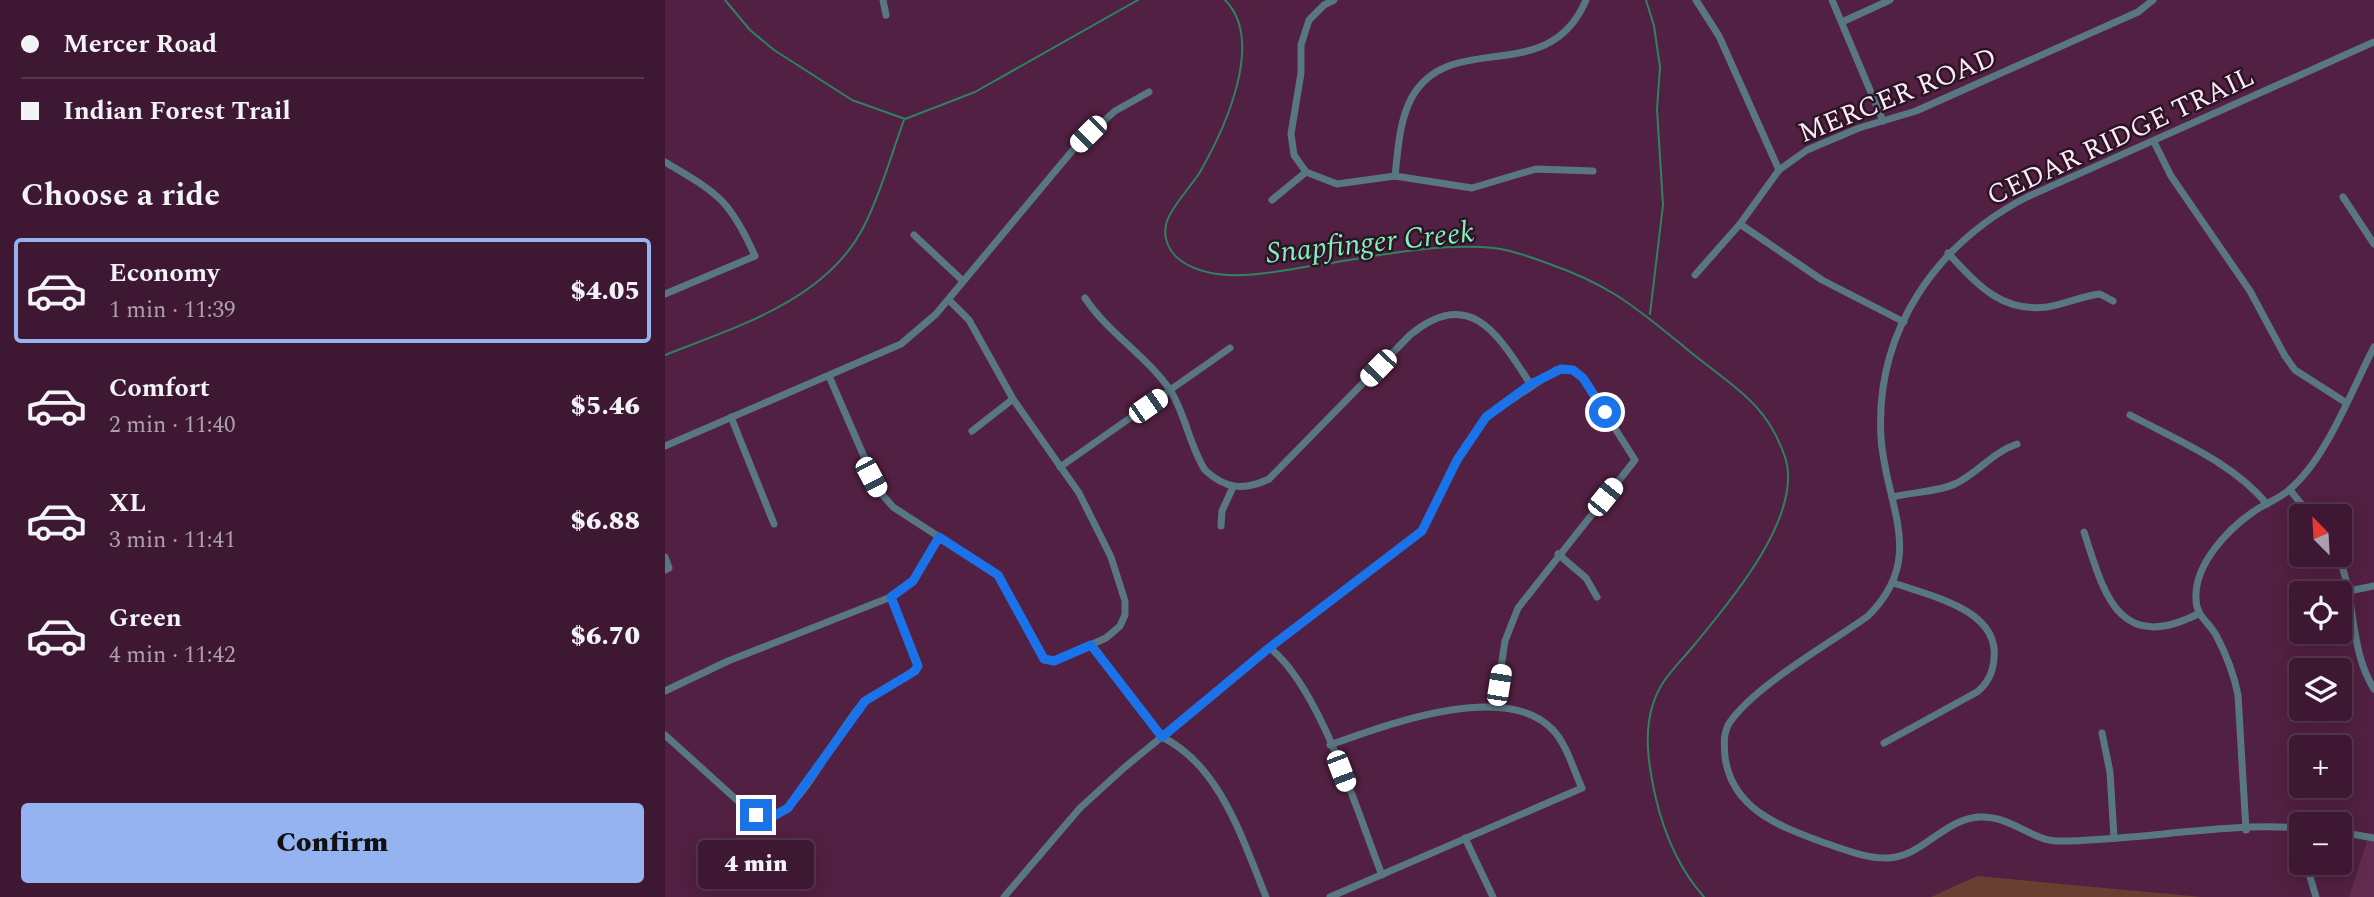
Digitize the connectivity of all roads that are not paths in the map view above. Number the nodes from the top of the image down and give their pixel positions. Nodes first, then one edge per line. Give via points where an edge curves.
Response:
1 (883, 0) edge
2 (1334, 0) edge
3 (1586, 0) edge
4 (1696, 0) edge
5 (1832, 0) edge
6 (1890, 0) edge
7 (2153, 0) edge
8 (886, 15) dead end
9 (1842, 22) junction
10 (2374, 42) edge
11 (1149, 92) dead end
12 (1883, 121) junction
13 (2154, 142) junction
14 (665, 162) edge
15 (1779, 170) junction
16 (1593, 171) dead end
17 (1306, 172) junction
18 (1395, 176) junction
19 (2343, 197) dead end
20 (1272, 200) dead end
21 (1740, 224) junction
22 (913, 235) dead end
23 (2374, 244) edge
24 (1948, 253) junction
25 (1695, 275) dead end
26 (963, 281) junction
27 (665, 294) edge
28 (1085, 298) dead end
29 (949, 300) junction
30 (2113, 301) dead end
31 (1904, 322) junction
32 (2374, 347) edge
33 (1230, 348) dead end
34 (829, 376) junction
35 (1531, 384) junction
36 (1170, 391) junction
37 (1013, 399) junction
38 (2345, 402) junction
39 (2130, 415) dead end
40 (731, 417) junction
41 (972, 431) dead end
42 (2017, 444) dead end
43 (665, 446) edge
44 (1060, 467) junction
45 (1233, 487) junction
46 (2290, 490) junction
47 (1892, 497) junction
48 (2267, 504) junction
49 (2301, 504) edge
50 (774, 524) dead end
51 (1221, 526) dead end
52 (2084, 532) dead end
53 (939, 537) junction
54 (1558, 554) junction
55 (665, 557) edge
56 (665, 570) edge
57 (1894, 583) junction
58 (2374, 586) edge
59 (2352, 591) edge
60 (891, 597) junction
61 (1597, 597) dead end
62 (2352, 609) edge
63 (2198, 614) junction
64 (1091, 645) junction
65 (1269, 648) junction
66 (2374, 689) edge
67 (665, 691) edge
68 (1495, 707) junction
69 (2102, 733) dead end
70 (665, 735) edge
71 (1162, 737) junction
72 (1884, 743) dead end
73 (1330, 745) junction
74 (2289, 828) edge
75 (2246, 830) junction
76 (2352, 834) edge
77 (1465, 838) junction
78 (2114, 838) junction
79 (2374, 838) edge
80 (1382, 875) junction
81 (2310, 875) edge
82 (1004, 897) edge
83 (1266, 897) edge
84 (1330, 897) edge
85 (1493, 897) edge
86 (2316, 897) edge

1 - 8 street
2 - 17 street via 1308,20 1301,44 1291,134 1294,155
3 - 18 street via 1564,31 1538,48 1505,57 1465,60 1424,81 1403,118
4 - 15 street via 1719,36
5 - 9 street
6 - 9 street
7 - 12 street, MERCER ROAD via 2138,12 1964,91
9 - 12 street
10 - 13 street, CEDAR RIDGE TRAIL
11 - 26 street via 1108,117 1077,145
12 - 15 street, MERCER ROAD via 1832,138
13 - 24 street, CEDAR RIDGE TRAIL via 1998,212
13 - 38 street via 2171,176 2250,291 2284,356 2295,370
14 - 27 street via 712,190 741,223 755,256
15 - 21 street, MERCER ROAD
16 - 18 street via 1536,169 1472,188
17 - 18 street via 1337,184
17 - 20 street
19 - 23 street
21 - 25 street, MERCER ROAD
21 - 31 street via 1822,281
22 - 26 street
24 - 30 street via 1988,294 2013,307 2046,307 2100,294
24 - 31 street, CEDAR RIDGE TRAIL via 1923,284
26 - 29 street
28 - 36 street via 1093,311 1150,363
29 - 34 street via 901,344
29 - 37 street via 969,320
31 - 47 street, CEDAR RIDGE TRAIL via 1888,360 1882,416 1881,437
32 - 38 street
33 - 36 street
34 - 40 street
34 - 53 street via 879,491 893,507
35 - 45 street via 1482,321 1453,314 1440,316 1410,335 1269,479
35 - 54 street via 1556,370 1573,370 1583,378 1635,460
35 - 65 street via 1486,417 1457,460 1422,531
36 - 44 street
36 - 45 street via 1205,470
37 - 41 street
37 - 44 street
38 - 46 street via 2318,454
39 - 48 street via 2203,453
40 - 43 street
40 - 50 street
42 - 47 street via 2000,450 1954,484
44 - 64 street via 1079,493 1111,557 1125,601 1120,626
45 - 51 street
46 - 48 street
46 - 49 street
47 - 57 street, CEDAR RIDGE TRAIL via 1901,542
48 - 63 street via 2231,531 2204,567 2196,588
52 - 63 street via 2111,602 2135,626 2152,629
53 - 60 street via 913,581
53 - 64 street via 998,575 1044,659 1054,661
54 - 61 street via 1586,578
54 - 68 street via 1511,622
55 - 56 street via 669,568
57 - 72 street via 1980,620 1993,643 1994,662 1977,692
57 - 78 street, CEDAR RIDGE TRAIL via 1868,616 1757,693 1728,723 1726,765 1742,797 1775,825 1864,855 1888,858 1902,855 1963,819 1980,817 2013,822 2055,841
58 - 59 street
60 - 67 street
60 - 70 street via 918,666 865,701 775,821 749,811
62 - 66 street via 2363,671
63 - 75 street via 2213,631 2235,679
64 - 71 street
65 - 71 street
65 - 73 street via 1292,670
68 - 73 street via 1451,709 1400,720
68 - 77 street via 1524,713 1552,729 1582,788
69 - 78 street via 2110,772
71 - 82 street via 1080,808
71 - 83 street via 1221,795
73 - 80 street
74 - 75 street, CEDAR RIDGE TRAIL
75 - 78 street, CEDAR RIDGE TRAIL
76 - 79 street
77 - 80 street
77 - 85 street
80 - 84 street
81 - 86 street

